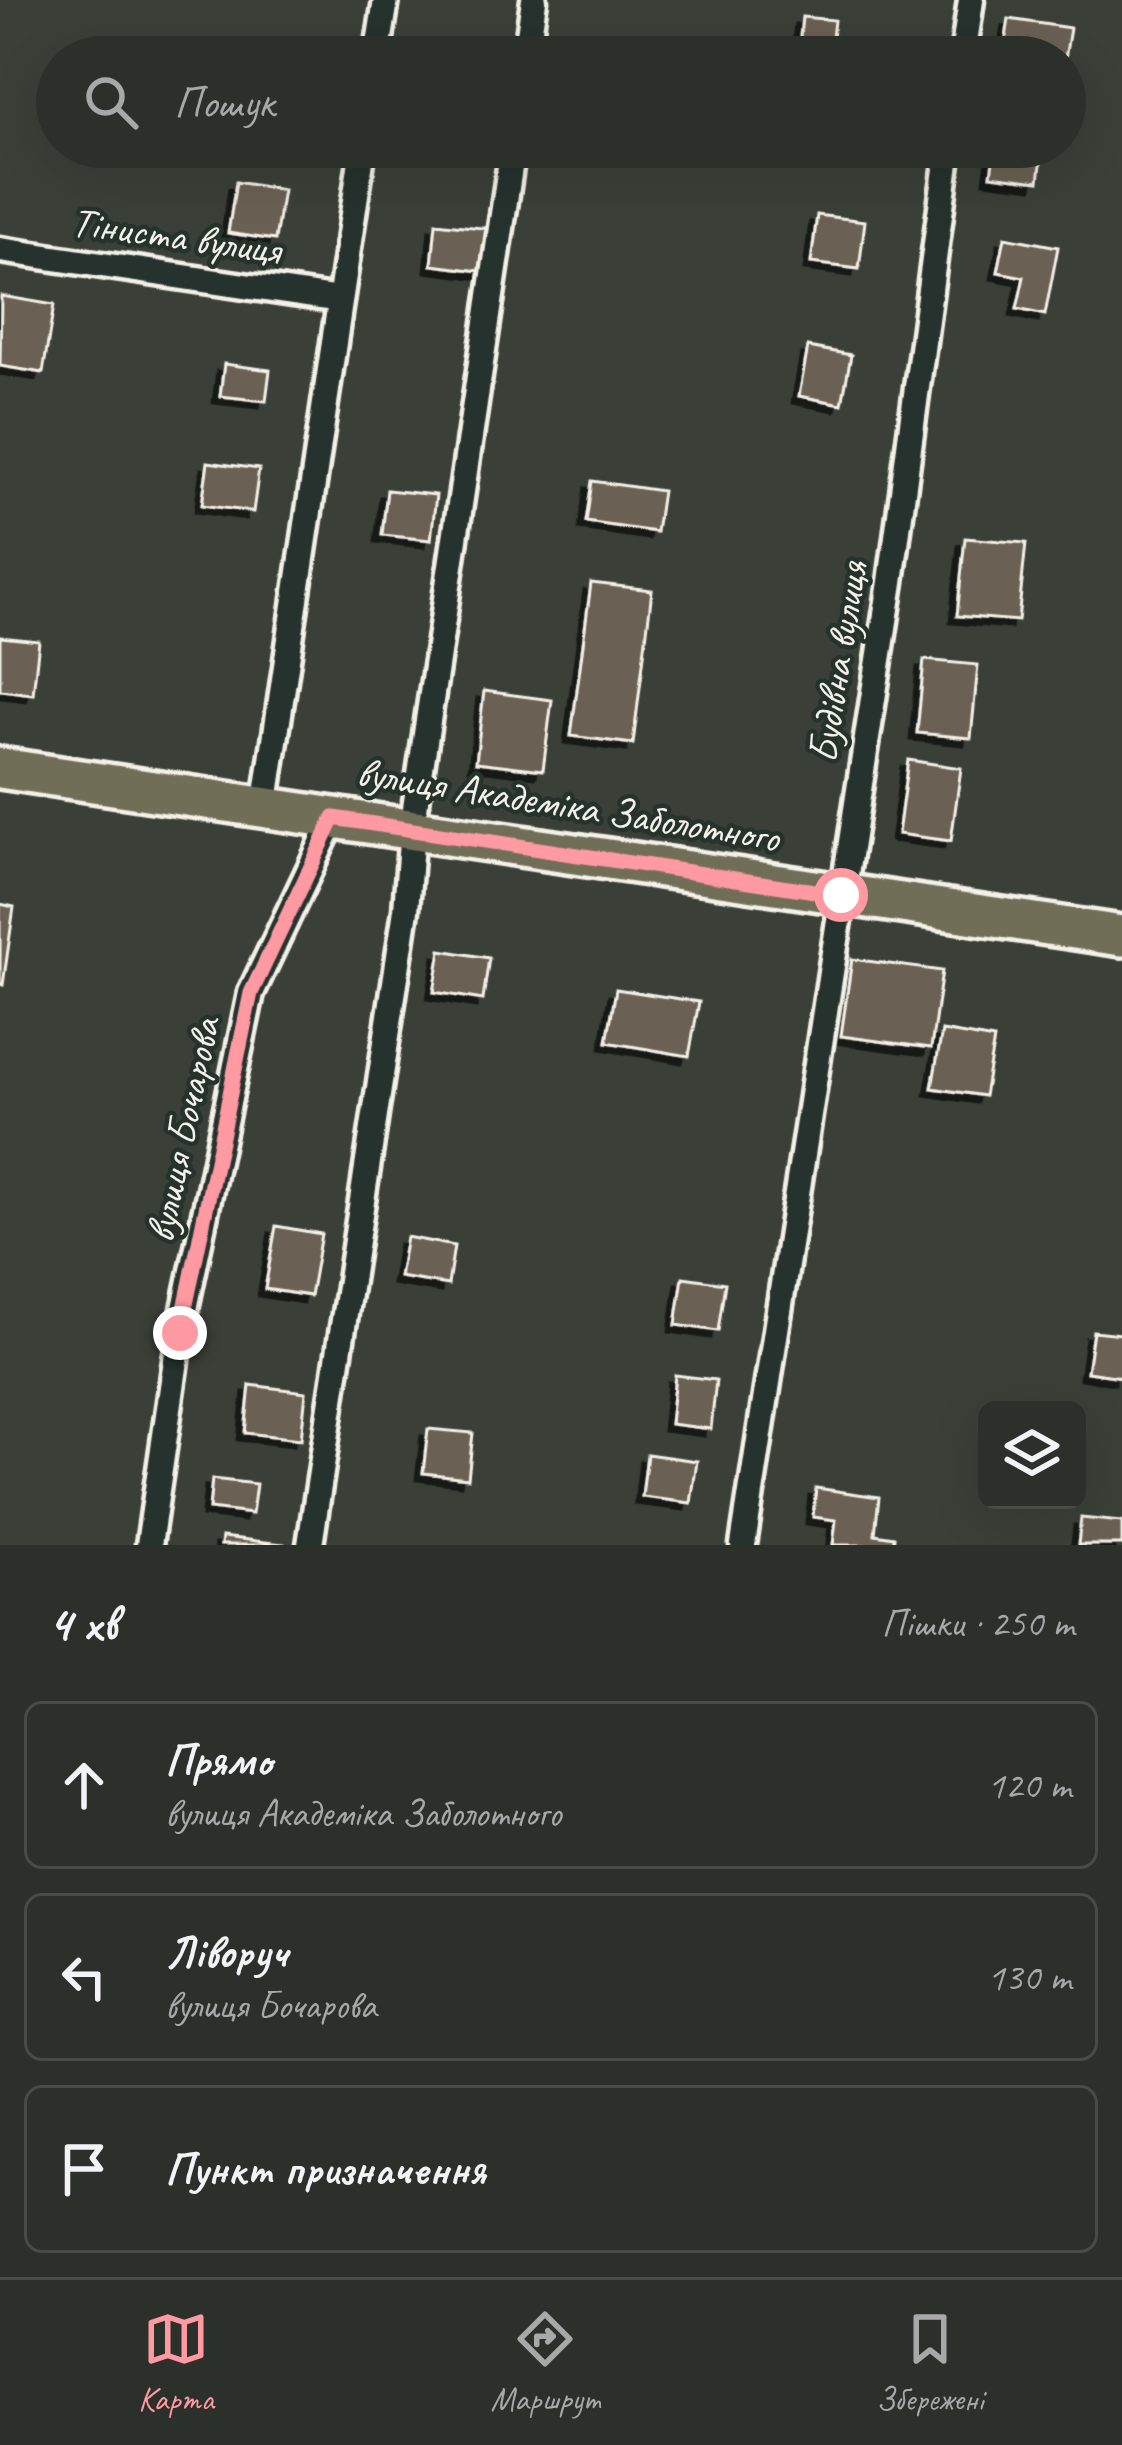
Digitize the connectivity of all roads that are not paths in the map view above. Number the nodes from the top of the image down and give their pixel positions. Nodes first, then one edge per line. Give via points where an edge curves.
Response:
1 (386, 0) edge
2 (534, 0) edge
3 (971, 0) edge
4 (380, 36) edge
5 (529, 36) edge
6 (966, 36) edge
7 (360, 168) edge
8 (510, 168) edge
9 (946, 168) edge
10 (0, 250) edge
11 (340, 300) junction
12 (0, 768) edge
13 (265, 808) junction
14 (334, 818) junction
15 (412, 829) junction
16 (841, 895) junction
17 (1122, 936) edge
18 (149, 1545) edge
19 (310, 1545) edge
20 (743, 1545) edge

1 - 4 street
2 - 5 street
3 - 6 street
7 - 11 street
8 - 15 street
9 - 16 street, Будівна вулиця
10 - 11 street, Тіниста вулиця
11 - 13 street
12 - 13 main road, вулиця Академіка Заболотного
13 - 14 main road, вулиця Академіка Заболотного
14 - 15 main road, вулиця Академіка Заболотного
14 - 18 street, вулиця Бочарова via 251,993 180,1333
15 - 16 main road, вулиця Академіка Заболотного
15 - 19 street
16 - 17 main road, вулиця Академіка Заболотного
16 - 20 street, Будівна вулиця

